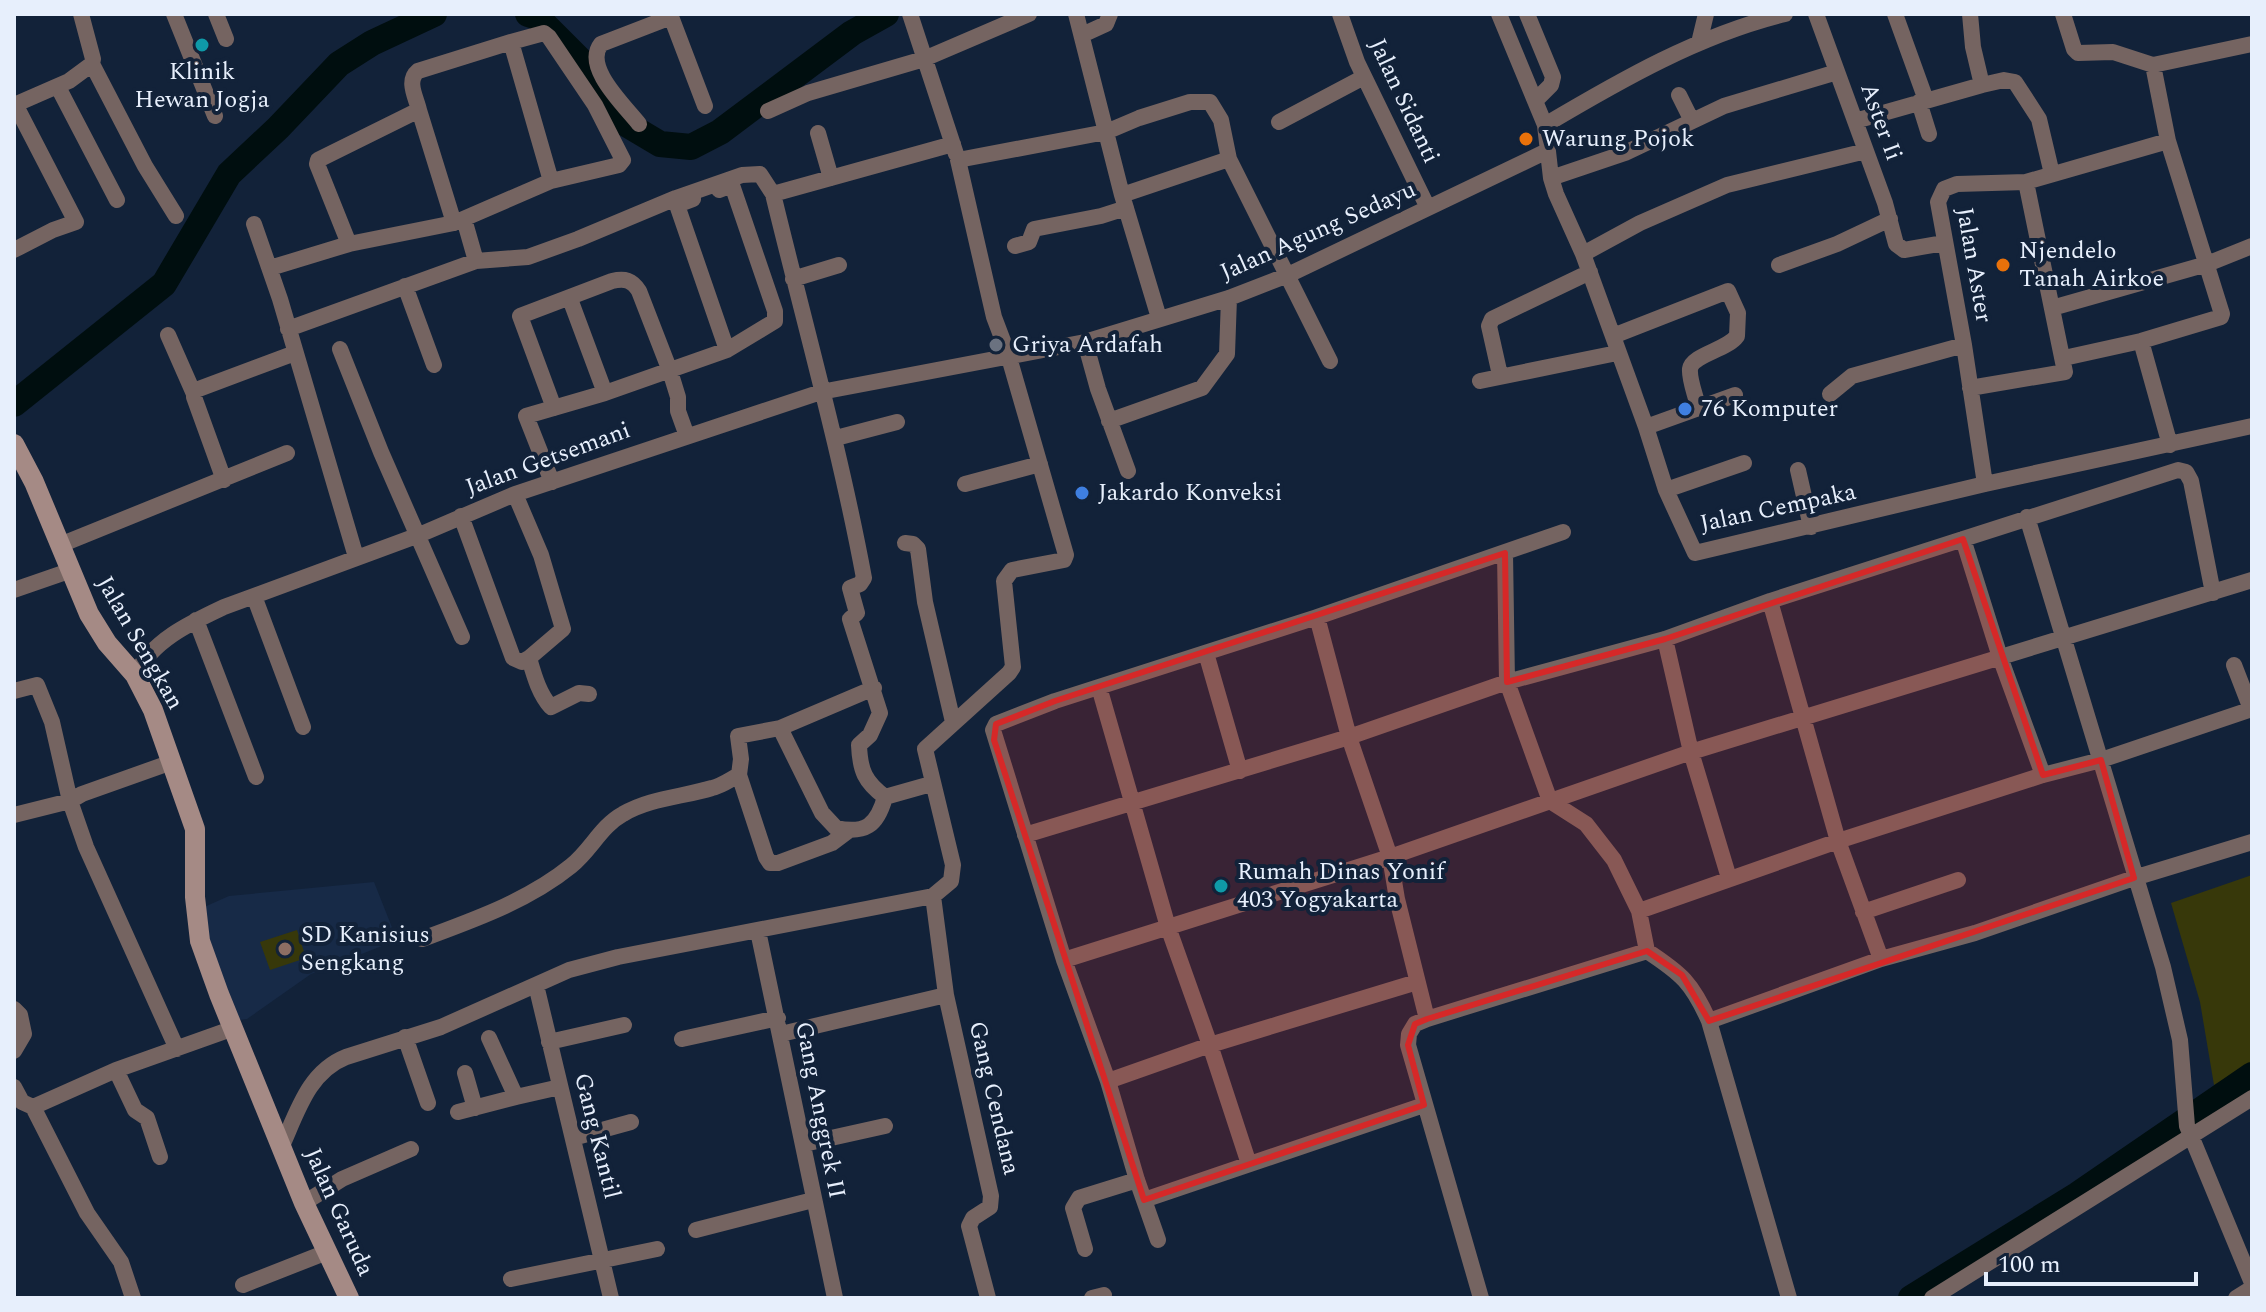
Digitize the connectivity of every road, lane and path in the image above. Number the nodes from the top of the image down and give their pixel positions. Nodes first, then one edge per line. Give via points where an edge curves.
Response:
1 (81, 14) edge
2 (174, 14) edge
3 (216, 14) edge
4 (910, 14) edge
5 (1029, 14) edge
6 (1076, 14) edge
7 (1110, 14) edge
8 (1340, 14) edge
9 (1499, 14) edge
10 (1527, 14) edge
11 (1706, 14) edge
12 (1785, 14) edge
13 (1816, 14) edge
14 (1895, 14) edge
15 (1970, 14) edge
16 (2063, 14) edge
17 (671, 16) edge
18 (1082, 35) junction
19 (226, 39) dead end
20 (511, 42) junction
21 (1699, 43) junction
22 (2252, 44) edge
23 (924, 59) junction
24 (92, 64) junction
25 (2153, 65) junction
26 (1837, 72) junction
27 (1364, 77) junction
28 (1982, 85) junction
29 (58, 87) junction
30 (1679, 95) dead end
31 (1535, 101) junction
32 (1922, 101) junction
33 (15, 104) edge
34 (705, 106) dead end
35 (419, 110) junction
36 (768, 111) dead end
37 (215, 116) dead end
38 (1692, 121) junction
39 (1855, 121) junction
40 (1279, 122) dead end
41 (639, 124) dead end
42 (1106, 132) junction
43 (818, 133) dead end
44 (1929, 134) dead end
45 (1547, 139) junction
46 (2168, 141) junction
47 (1866, 151) junction
48 (955, 152) junction
49 (1229, 159) junction
50 (2052, 174) junction
51 (831, 178) junction
52 (1551, 178) junction
53 (551, 181) junction
54 (2026, 182) junction
55 (773, 194) junction
56 (117, 200) dead end
57 (1124, 201) junction
58 (1428, 208) junction
59 (176, 216) dead end
60 (1890, 219) junction
61 (459, 221) junction
62 (254, 224) dead end
63 (1944, 243) junction
64 (349, 244) junction
65 (1015, 246) dead end
66 (2252, 246) edge
67 (14, 250) edge
68 (1583, 254) junction
69 (476, 261) junction
70 (2207, 264) junction
71 (839, 265) dead end
72 (1779, 265) dead end
73 (270, 268) junction
74 (1590, 272) junction
75 (1288, 275) junction
76 (793, 279) junction
77 (405, 286) junction
78 (1229, 298) junction
79 (570, 299) junction
80 (2052, 308) junction
81 (1159, 318) junction
82 (288, 329) junction
83 (168, 335) dead end
84 (2141, 341) junction
85 (1085, 342) junction
86 (1615, 344) junction
87 (1964, 345) junction
88 (340, 349) dead end
89 (727, 350) junction
90 (295, 353) junction
91 (1008, 354) junction
92 (2064, 358) junction
93 (1330, 361) dead end
94 (434, 365) dead end
95 (670, 371) junction
96 (1500, 375) junction
97 (1480, 381) dead end
98 (1970, 388) junction
99 (821, 392) junction
100 (605, 393) junction
101 (194, 394) junction
102 (1830, 394) dead end
103 (1735, 395) dead end
104 (1698, 407) junction
105 (554, 408) junction
106 (1109, 421) junction
107 (897, 422) dead end
108 (2252, 426) edge
109 (1646, 427) junction
110 (692, 434) junction
111 (836, 438) junction
112 (14, 444) edge
113 (2170, 445) junction
114 (287, 453) dead end
115 (1744, 463) dead end
116 (1040, 464) junction
117 (1798, 470) dead end
118 (1128, 471) dead end
119 (224, 480) junction
120 (552, 482) junction
121 (965, 484) dead end
122 (1985, 484) junction
123 (1666, 490) junction
124 (515, 494) junction
125 (461, 516) junction
126 (2027, 517) junction
127 (1811, 527) junction
128 (1563, 532) dead end
129 (419, 535) junction
130 (1963, 539) junction
131 (905, 543) dead end
132 (60, 545) junction
133 (1505, 553) junction
134 (356, 557) junction
135 (69, 571) junction
136 (2252, 580) edge
137 (14, 590) edge
138 (2213, 593) junction
139 (254, 596) junction
140 (1770, 601) junction
141 (1317, 617) junction
142 (196, 620) junction
143 (462, 637) dead end
144 (2064, 638) junction
145 (1665, 639) junction
146 (1206, 653) junction
147 (2000, 657) junction
148 (529, 658) junction
149 (2234, 665) dead end
150 (135, 675) junction
151 (1507, 682) junction
152 (1099, 687) junction
153 (874, 688) junction
154 (14, 691) edge
155 (589, 694) dead end
156 (2252, 709) edge
157 (1804, 717) junction
158 (953, 722) junction
159 (303, 727) dead end
160 (780, 728) junction
161 (1349, 737) junction
162 (1691, 752) junction
163 (2101, 760) junction
164 (172, 762) junction
165 (1240, 771) junction
166 (739, 775) junction
167 (2043, 775) junction
168 (256, 777) dead end
169 (931, 784) junction
170 (885, 797) junction
171 (70, 801) junction
172 (1550, 801) junction
173 (1131, 804) junction
174 (14, 815) edge
175 (848, 831) junction
176 (1025, 835) junction
177 (1838, 841) junction
178 (2252, 842) edge
179 (1390, 857) junction
180 (1729, 878) junction
181 (2134, 878) junction
182 (1958, 880) dead end
183 (933, 896) junction
184 (1639, 911) junction
185 (1863, 912) junction
186 (1168, 927) junction
187 (758, 931) junction
188 (422, 939) dead end
189 (1647, 951) junction
190 (1881, 959) junction
191 (1064, 960) junction
192 (1417, 982) junction
193 (536, 985) junction
194 (946, 995) junction
195 (14, 1009) edge
196 (1427, 1019) junction
197 (1709, 1021) junction
198 (624, 1025) dead end
199 (779, 1026) junction
200 (234, 1028) junction
201 (405, 1037) junction
202 (489, 1038) dead end
203 (682, 1039) dead end
204 (549, 1042) junction
205 (1210, 1045) junction
206 (177, 1049) junction
207 (14, 1051) edge
208 (116, 1070) junction
209 (465, 1073) dead end
210 (1108, 1081) junction
211 (560, 1087) junction
212 (516, 1097) junction
213 (2252, 1098) edge
214 (21, 1101) edge
215 (428, 1103) dead end
216 (1424, 1105) junction
217 (631, 1122) dead end
218 (885, 1126) dead end
219 (2189, 1132) junction
220 (573, 1138) junction
221 (804, 1144) junction
222 (281, 1148) junction
223 (411, 1149) dead end
224 (160, 1157) dead end
225 (1249, 1164) junction
226 (1137, 1180) junction
227 (813, 1200) junction
228 (1144, 1200) junction
229 (304, 1203) junction
230 (696, 1230) dead end
231 (1158, 1240) dead end
232 (657, 1249) dead end
233 (1085, 1249) dead end
234 (327, 1252) junction
235 (604, 1261) junction
236 (511, 1279) dead end
237 (243, 1285) dead end
238 (2252, 1285) edge
239 (133, 1298) edge
240 (349, 1298) edge
241 (611, 1298) edge
242 (833, 1298) edge
243 (988, 1298) edge
244 (1481, 1298) edge
245 (1789, 1298) edge
246 (1932, 1298) edge
247 (2236, 1298) edge

1 - 24 street
2 - 37 street
3 - 19 street
4 - 23 street
5 - 23 street
6 - 18 street
7 - 18 street via 1106,24
8 - 27 street, Jalan Sidanti
9 - 31 street, Jalan Cempaka
10 - 31 street via 1553,77
11 - 21 street
12 - 21 street, Jalan Agung Sedayu
13 - 26 street, Aster Ii
14 - 32 street
15 - 28 street
16 - 25 street via 2078,53 2113,52
17 - 34 street
17 - 41 street via 596,50 595,63 605,82
18 - 42 street
20 - 35 street via 415,73 411,83
20 - 53 street
20 - 53 street via 544,33 549,37 595,105 623,160
21 - 45 street, Jalan Agung Sedayu via 1604,90
22 - 25 street
23 - 36 street via 808,93
23 - 48 street
24 - 29 street
24 - 59 street
25 - 46 street
26 - 38 street
26 - 39 street, Aster Ii
27 - 40 street
27 - 58 street, Jalan Sidanti
28 - 32 street
28 - 50 street via 2015,82 2039,119
29 - 33 street
29 - 56 street
30 - 38 street
31 - 45 street, Jalan Cempaka
32 - 39 street
32 - 44 street
33 - 67 street via 76,222
35 - 61 street
35 - 64 street via 318,160
38 - 52 street via 1625,153
39 - 47 street, Aster Ii
42 - 48 street
42 - 49 street via 1206,100 1219,114
42 - 57 street
43 - 51 street
45 - 52 street, Jalan Cempaka
45 - 58 street, Jalan Agung Sedayu
46 - 50 street, Jalan Aster
46 - 70 street
47 - 60 street, Aster Ii
47 - 68 street via 1727,185
48 - 51 street
48 - 91 street via 994,317
49 - 57 street
49 - 75 street
50 - 54 street, Jalan Aster
51 - 55 street
52 - 68 street, Jalan Cempaka
53 - 61 street
54 - 63 street, Jalan Aster via 1948,186 1938,202
54 - 80 street
55 - 69 street via 760,174 742,175 528,257
55 - 76 street
57 - 65 street via 1101,216 1034,229 1029,242
57 - 81 street
58 - 75 street, Jalan Agung Sedayu
60 - 63 street, Aster Ii via 1898,248
60 - 72 street
61 - 64 street
61 - 69 street
62 - 73 street
63 - 87 street, Jalan Aster
64 - 73 street
66 - 70 street
68 - 74 street, Jalan Cempaka
69 - 77 street
70 - 80 street
70 - 84 street via 2221,317
71 - 76 street
73 - 82 street
74 - 86 street, Jalan Cempaka
74 - 96 street via 1492,319
75 - 78 street, Jalan Agung Sedayu
75 - 93 street
76 - 99 street
77 - 82 street
77 - 94 street
78 - 81 street, Jalan Agung Sedayu
78 - 106 street via 1227,354 1202,388
79 - 95 street via 618,280 634,284
79 - 100 street
79 - 105 street via 520,316
80 - 92 street
81 - 85 street, Jalan Agung Sedayu
82 - 90 street
83 - 101 street
84 - 92 street
84 - 113 street
85 - 91 street, Jalan Agung Sedayu
85 - 106 street
86 - 96 street
86 - 104 street via 1728,291 1738,313 1737,336 1692,364
86 - 109 street, Jalan Cempaka
87 - 98 street, Jalan Aster
87 - 102 street via 1852,376
88 - 129 street
89 - 89 street via 677,205 732,185 776,316 772,324
89 - 95 street
90 - 101 street via 203,386
90 - 134 street
91 - 99 street, Jalan Getsemani
91 - 116 street
92 - 98 street via 2065,372
95 - 100 street
95 - 110 street via 678,411
96 - 97 street
98 - 122 street, Jalan Aster
99 - 110 street, Jalan Getsemani
99 - 111 street
100 - 105 street
101 - 119 street
103 - 104 street
104 - 109 street
105 - 120 street via 526,416
106 - 118 street
107 - 111 street
108 - 113 street, Jalan Cempaka
109 - 123 street, Jalan Cempaka
110 - 120 street, Jalan Getsemani
111 - 153 street via 864,578 850,588 857,613 850,619
112 - 132 main road, Jalan Sengkan
113 - 122 street, Jalan Cempaka
114 - 119 street
115 - 123 street
116 - 121 street
116 - 158 street via 1066,558 1007,575 1013,667
117 - 127 street
119 - 132 street
120 - 124 street, Jalan Getsemani
122 - 127 street, Jalan Cempaka
123 - 127 street, Jalan Cempaka via 1696,553
124 - 125 street, Jalan Getsemani
124 - 148 street via 541,555 563,629
125 - 129 street, Jalan Getsemani
125 - 148 street via 513,658
126 - 130 street
126 - 138 street via 2183,470 2191,481
126 - 144 street
128 - 133 street
129 - 134 street, Jalan Getsemani
129 - 143 street
130 - 140 street
130 - 147 street
131 - 158 street via 918,549
132 - 135 main road, Jalan Sengkan
133 - 141 street
133 - 151 street
134 - 139 street, Jalan Getsemani
135 - 137 street
135 - 150 main road, Jalan Sengkan via 98,629
136 - 138 street
138 - 144 street
139 - 142 street, Jalan Getsemani
139 - 159 street
140 - 145 street
140 - 157 street
141 - 146 street
141 - 161 street
142 - 150 street, Jalan Getsemani via 160,644
142 - 168 street
144 - 147 street
144 - 163 street
145 - 151 street
145 - 162 street
146 - 152 street
146 - 165 street
147 - 157 street
147 - 167 street
148 - 155 street via 549,706
149 - 156 street
150 - 164 main road, Jalan Sengkan
151 - 161 street
151 - 172 street
152 - 173 street
152 - 176 street via 996,724 994,740
153 - 160 street
153 - 170 street via 880,713 859,745 860,757 869,785
154 - 171 street via 37,685 52,722
156 - 163 street
157 - 162 street
157 - 177 street
158 - 169 street via 925,749
160 - 166 street via 738,736
160 - 175 street via 822,813 836,828
161 - 165 street
161 - 179 street
162 - 172 street
162 - 180 street
163 - 167 street
163 - 181 street
164 - 171 street
164 - 200 main road, Jalan Sengkan via 195,829 200,941
165 - 173 street
166 - 175 street via 770,863 832,843
166 - 188 street via 712,788 625,812 573,865 549,881 489,914
167 - 177 street
169 - 170 street
169 - 183 street via 953,865 951,881
170 - 175 street via 871,825
171 - 174 street
171 - 206 street
172 - 179 street
172 - 184 street via 1586,824 1614,860
173 - 176 street
173 - 186 street
176 - 191 street
177 - 180 street
177 - 185 street
178 - 181 street
179 - 186 street
179 - 192 street
180 - 184 street
181 - 190 street
181 - 219 street via 2176,1018
182 - 185 street
183 - 187 street
183 - 194 street, Gang Cendana
184 - 189 street
185 - 190 street
186 - 191 street
186 - 205 street
187 - 193 street via 618,957
187 - 199 street, Gang Anggrek II
189 - 196 street
189 - 197 street via 1682,975
190 - 197 street
191 - 210 street
192 - 196 street
192 - 205 street
193 - 201 street
193 - 204 street, Gang Kantil
194 - 199 street
194 - 243 street, Gang Cendana via 991,1196 990,1207 969,1226
195 - 207 street via 24,1034
196 - 216 street via 1415,1024 1408,1045
197 - 245 street
198 - 204 street
199 - 203 street
199 - 221 street, Gang Anggrek II
200 - 206 street
200 - 222 main road, Jalan Sengkan
201 - 215 street
201 - 222 street via 330,1063 301,1102
202 - 212 street
204 - 211 street, Gang Kantil
205 - 210 street
205 - 225 street
206 - 208 street
208 - 214 street
208 - 224 street via 135,1110 147,1118
209 - 212 street via 466,1110
210 - 226 street
211 - 212 street
211 - 220 street, Gang Kantil
213 - 219 street
214 - 239 street via 121,1262
216 - 225 street
216 - 244 street
217 - 220 street
218 - 221 street
219 - 238 street
219 - 246 street
220 - 235 street, Gang Kantil
221 - 227 street, Gang Anggrek II
222 - 229 main road, Jalan Garuda
223 - 229 street via 342,1179
225 - 228 street
226 - 228 street
226 - 233 street via 1075,1202
227 - 230 street
227 - 242 street, Gang Anggrek II
228 - 231 street
229 - 234 main road, Jalan Garuda
232 - 235 street
234 - 237 street
234 - 240 main road, Jalan Garuda
235 - 236 street
235 - 241 street, Gang Kantil
238 - 247 street

